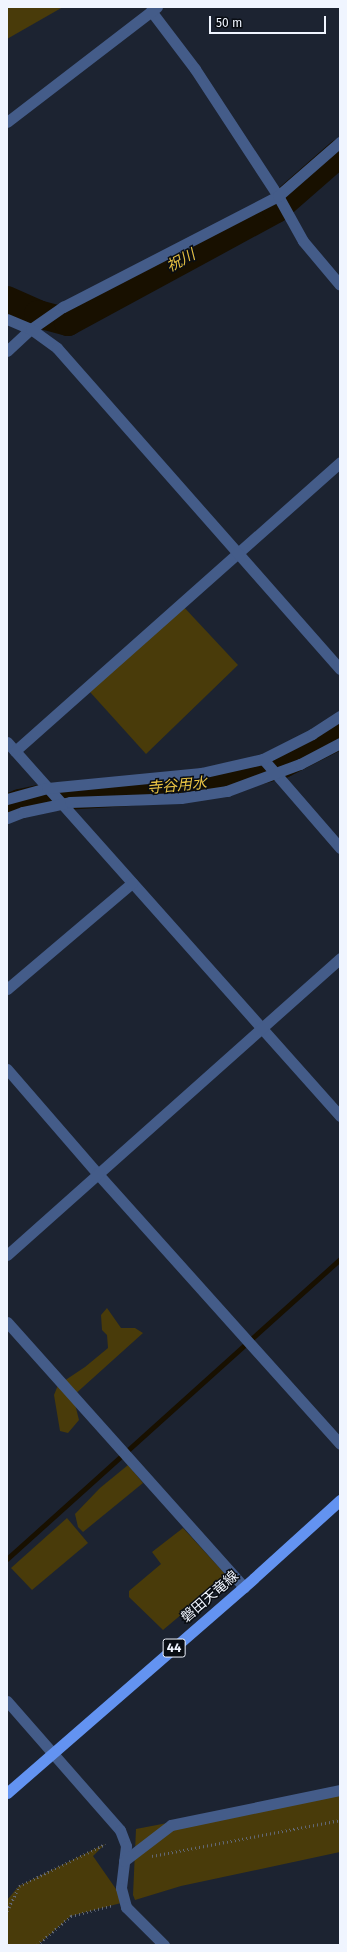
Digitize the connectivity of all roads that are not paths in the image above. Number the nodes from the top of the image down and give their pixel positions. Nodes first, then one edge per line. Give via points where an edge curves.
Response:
1 (154, 9) edge
2 (7, 122) edge
3 (340, 142) edge
4 (278, 196) junction
5 (340, 285) edge
6 (7, 319) edge
7 (31, 329) junction
8 (7, 351) edge
9 (340, 462) edge
10 (238, 554) junction
11 (340, 669) edge
12 (340, 716) edge
13 (7, 742) edge
14 (340, 743) edge
15 (15, 751) junction
16 (263, 759) junction
17 (276, 774) junction
18 (47, 788) junction
19 (7, 799) edge
20 (60, 803) junction
21 (7, 818) edge
22 (340, 848) edge
23 (132, 883) junction
24 (340, 958) edge
25 (7, 989) edge
26 (261, 1027) junction
27 (7, 1069) edge
28 (340, 1116) edge
29 (97, 1173) junction
30 (7, 1255) edge
31 (7, 1322) edge
32 (340, 1444) edge
33 (340, 1500) edge
34 (244, 1587) junction
35 (7, 1701) edge
36 (54, 1753) junction
37 (340, 1790) edge
38 (7, 1793) edge
39 (124, 1861) junction
40 (164, 1945) edge

1 - 2 street
1 - 4 street
3 - 4 street
4 - 5 street via 303,241
4 - 7 street via 63,307
6 - 7 street
7 - 8 street
7 - 10 street via 56,348
9 - 10 street
10 - 11 street
10 - 15 street
12 - 16 street via 312,734
13 - 15 street
14 - 17 street
15 - 18 street
16 - 17 street
16 - 18 street via 202,773
17 - 20 street via 227,791 181,798
17 - 22 street
18 - 19 street
18 - 20 street
20 - 21 street
20 - 23 street
23 - 25 street
23 - 26 street
24 - 26 street
26 - 28 street
26 - 29 street
27 - 29 street
29 - 30 street
29 - 32 street
31 - 34 street
33 - 34 main road, 磐田天竜線 / 44
34 - 36 main road, 磐田天竜線 / 44
35 - 36 street
36 - 38 main road, 磐田天竜線 / 44
36 - 39 street via 120,1830 126,1846
37 - 39 street via 171,1825
39 - 40 street via 121,1888 126,1907

